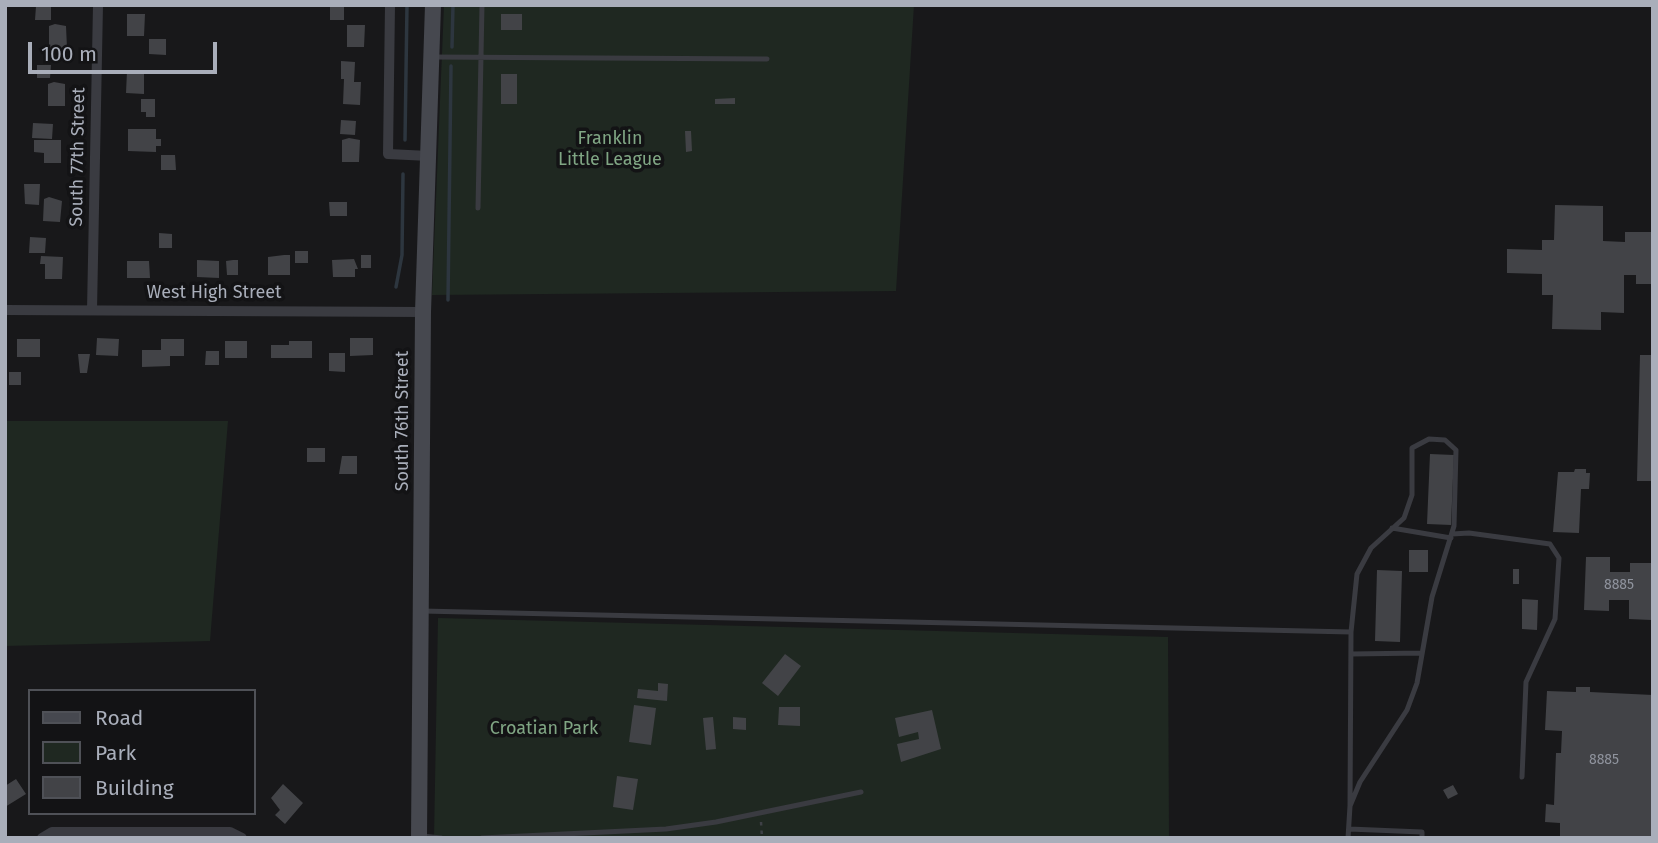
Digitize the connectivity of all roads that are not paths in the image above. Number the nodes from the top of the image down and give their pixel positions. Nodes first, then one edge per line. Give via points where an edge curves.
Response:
1 (98, 5) edge
2 (390, 5) edge
3 (433, 5) edge
4 (482, 5) edge
5 (432, 57) junction
6 (481, 57) junction
7 (766, 59) dead end
8 (429, 156) junction
9 (478, 208) dead end
10 (5, 310) edge
11 (92, 310) junction
12 (423, 312) junction
13 (1392, 528) junction
14 (1451, 536) junction
15 (420, 611) junction
16 (1351, 632) junction
17 (1422, 653) junction
18 (1351, 654) junction
19 (1522, 777) dead end
20 (862, 792) dead end
21 (1350, 806) junction
22 (1349, 829) junction
23 (1388, 834) edge
24 (419, 837) edge
25 (42, 838) edge
26 (242, 838) edge
27 (442, 838) edge
28 (482, 838) edge
29 (1348, 838) edge
30 (1422, 838) edge

1 - 11 street, South 77th Street
2 - 8 street via 388,154
3 - 5 main road, South 76th Street
4 - 6 lane
5 - 6 lane
5 - 8 main road, South 76th Street
6 - 7 lane
6 - 9 lane
8 - 12 main road, South 76th Street
10 - 11 street, West High Street
11 - 12 street, West High Street
12 - 15 main road, South 76th Street
13 - 14 lane
13 - 14 lane via 1404,518 1412,495 1412,449 1429,439 1445,440 1456,450
13 - 16 lane via 1371,548 1357,574
14 - 17 lane via 1432,597
14 - 19 lane via 1469,533 1550,544 1559,558 1555,620 1526,682
15 - 16 lane
15 - 24 main road, South 76th Street
16 - 18 lane
17 - 18 lane
17 - 21 lane via 1407,710 1360,782
18 - 21 lane
20 - 28 lane via 666,829
21 - 22 lane
22 - 23 lane
22 - 29 lane
23 - 30 lane via 1422,832
24 - 27 lane
25 - 26 street via 52,832 230,832

